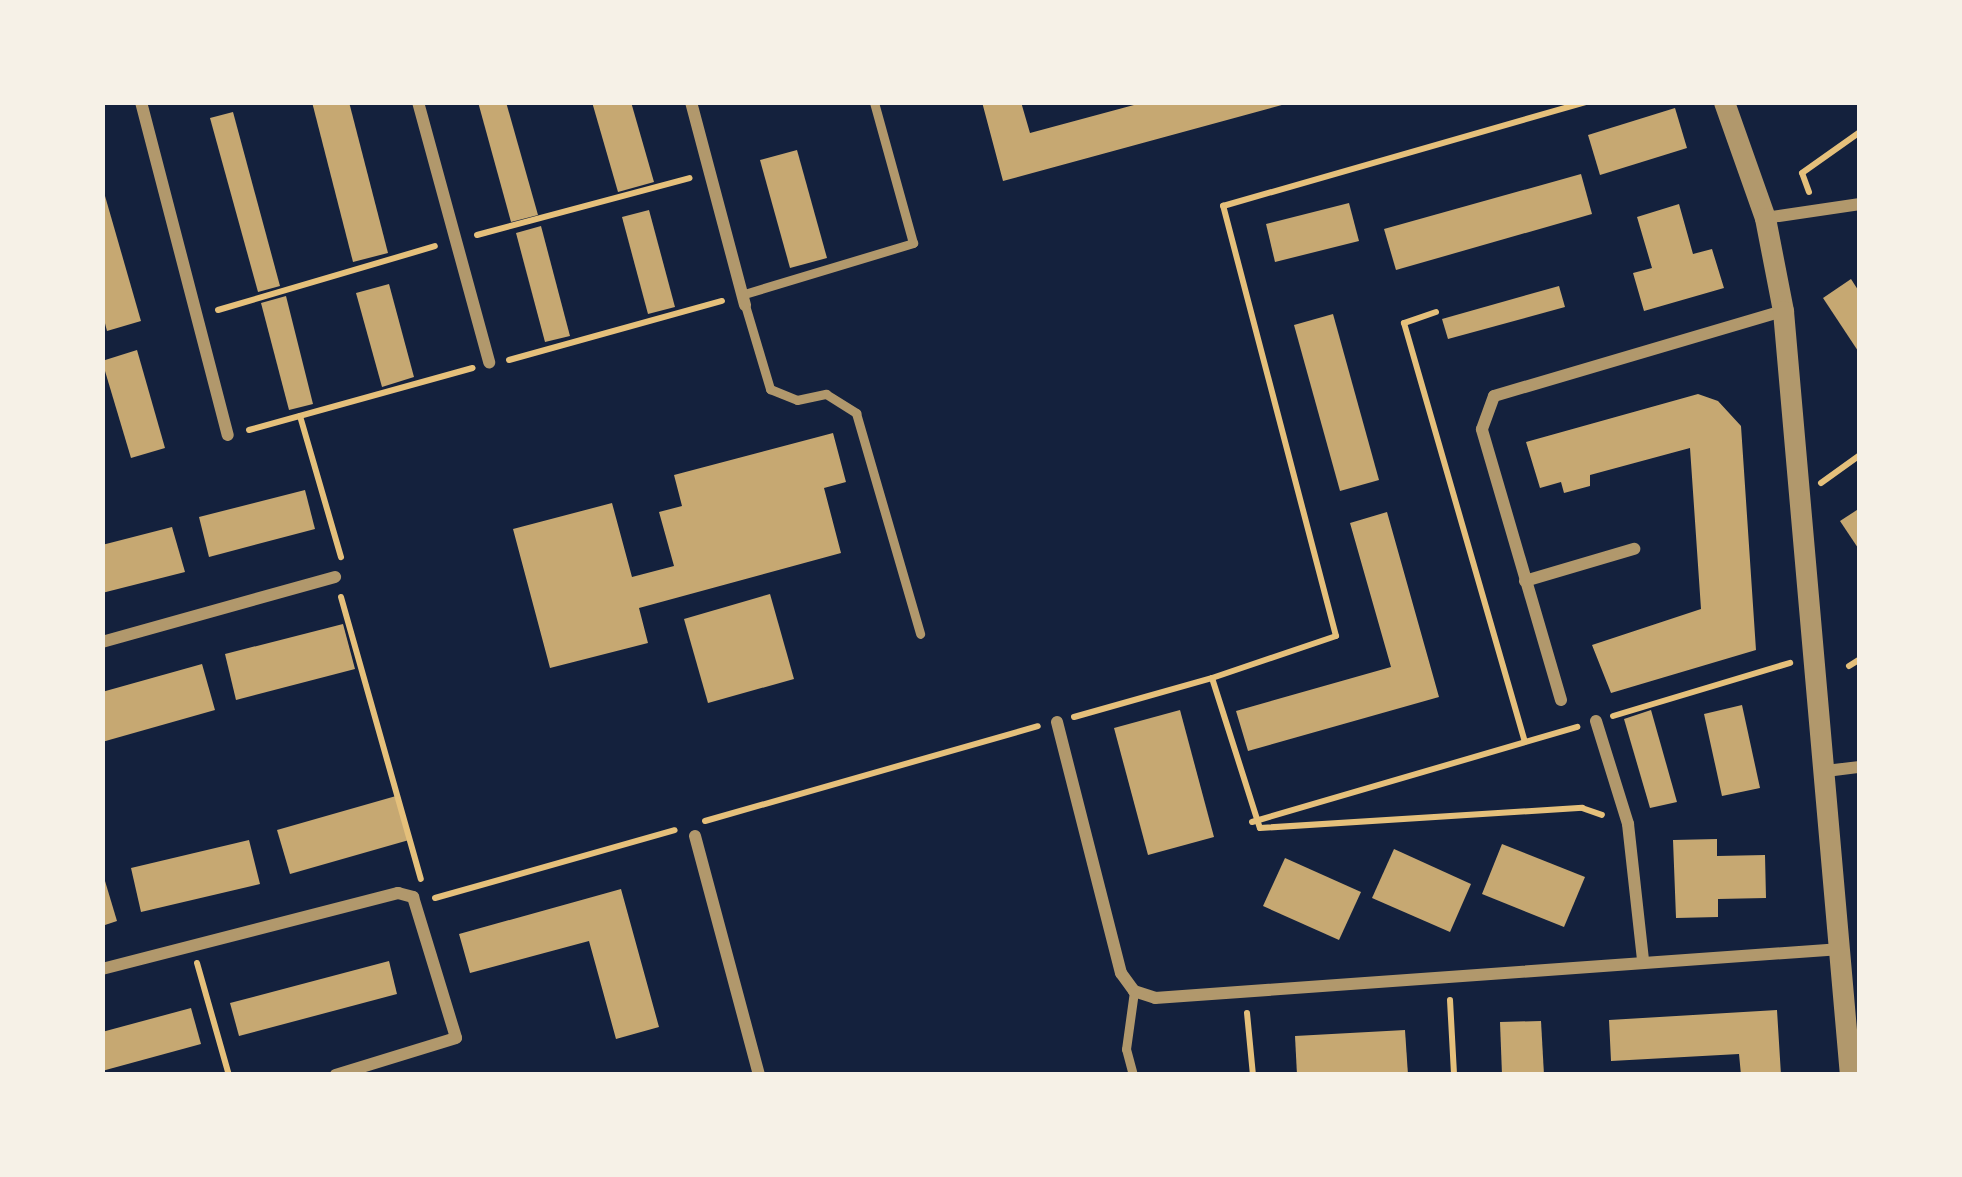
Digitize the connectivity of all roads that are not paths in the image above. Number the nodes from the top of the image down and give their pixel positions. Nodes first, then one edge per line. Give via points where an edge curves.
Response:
1 (141, 102) edge
2 (418, 102) edge
3 (691, 102) edge
4 (874, 102) edge
5 (1724, 102) edge
6 (1860, 204) edge
7 (1765, 218) junction
8 (743, 300) junction
9 (1783, 311) junction
10 (489, 362) dead end
11 (228, 435) dead end
12 (1634, 549) dead end
13 (335, 578) road end
14 (1525, 581) junction
15 (920, 634) dead end
16 (102, 642) edge
17 (1561, 700) dead end
18 (1596, 721) road end
19 (1057, 722) road end
20 (1860, 767) edge
21 (1826, 772) junction
22 (695, 836) dead end
23 (1841, 949) junction
24 (1642, 959) junction
25 (102, 969) edge
26 (1134, 992) junction
27 (336, 1075) edge
28 (759, 1075) edge
29 (1133, 1075) edge
30 (1850, 1075) edge

1 - 11 street
2 - 10 street
3 - 8 street
4 - 8 lane via 913,243
5 - 7 street
6 - 7 street
7 - 9 street
8 - 15 lane via 770,389 797,400 826,394 856,413
9 - 14 street via 1494,396 1482,429
9 - 21 street
12 - 14 street
13 - 16 street
14 - 17 street
18 - 24 street via 1628,824
19 - 26 street via 1121,973
20 - 21 street
21 - 23 street
22 - 28 street
23 - 24 street
23 - 30 street
24 - 26 street via 1155,998
25 - 27 street via 398,893 413,897 456,1038
26 - 29 lane via 1126,1049

